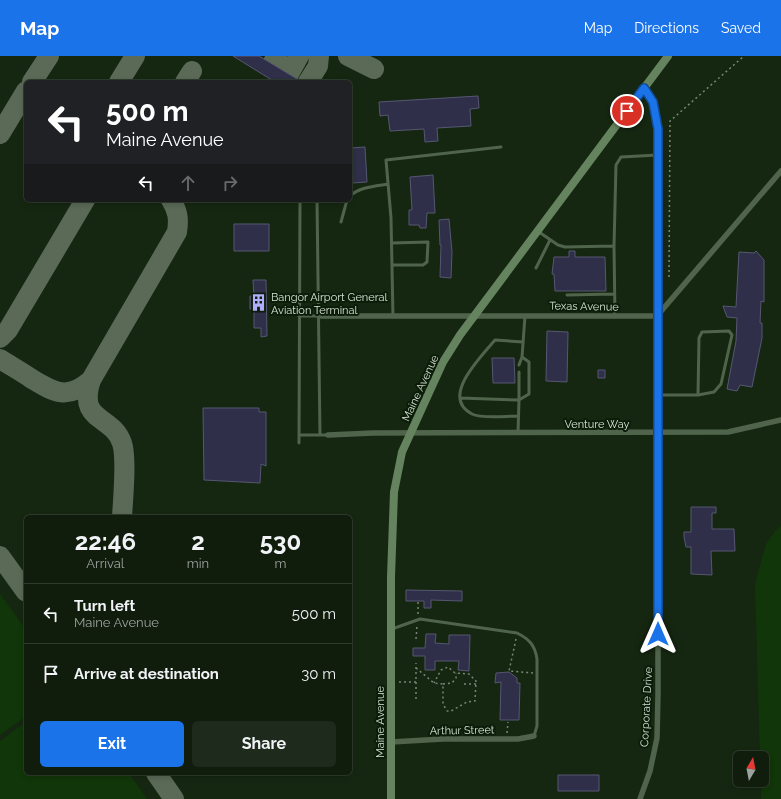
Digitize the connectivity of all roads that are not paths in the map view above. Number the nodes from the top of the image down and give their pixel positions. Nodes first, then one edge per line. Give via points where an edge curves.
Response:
1 (668, 56) edge
2 (644, 88) junction
3 (501, 147) dead end
4 (658, 155) junction
5 (781, 171) edge
6 (388, 184) junction
7 (352, 194) edge
8 (300, 202) edge
9 (317, 202) edge
10 (346, 202) edge
11 (341, 222) dead end
12 (537, 231) junction
13 (550, 240) junction
14 (392, 243) junction
15 (614, 246) junction
16 (392, 265) junction
17 (536, 268) dead end
18 (614, 294) junction
19 (567, 295) dead end
20 (475, 315) junction
21 (299, 316) junction
22 (319, 316) junction
23 (525, 316) junction
24 (657, 316) junction
25 (393, 317) junction
26 (614, 317) junction
27 (523, 342) junction
28 (522, 357) junction
29 (519, 365) dead end
30 (519, 372) dead end
31 (698, 395) junction
32 (657, 396) junction
33 (460, 398) junction
34 (519, 400) junction
35 (518, 416) junction
36 (781, 420) edge
37 (412, 433) junction
38 (518, 433) junction
39 (657, 434) junction
40 (299, 435) junction
41 (320, 435) junction
42 (328, 435) joint
43 (299, 443) dead end
44 (391, 629) junction
45 (534, 736) joint
46 (391, 742) junction
47 (391, 799) edge
48 (640, 799) edge

1 - 2 main road, Maine Avenue
2 - 4 street, Corporate Drive via 653,102 658,129
2 - 12 main road, Maine Avenue
3 - 6 lane via 386,160
4 - 15 lane via 621,157 616,165
4 - 24 street, Corporate Drive
5 - 24 street
6 - 7 lane via 373,186
6 - 14 lane
8 - 21 lane
9 - 22 lane
10 - 11 lane
12 - 13 lane
12 - 20 main road, Maine Avenue
13 - 15 lane via 565,247
13 - 17 lane
14 - 16 lane
14 - 16 lane via 428,242 427,262 423,265
15 - 18 lane
16 - 25 lane
18 - 19 lane
18 - 26 lane
20 - 23 street, Texas Avenue
20 - 25 street, Texas Avenue
20 - 37 main road, Maine Avenue via 443,362
21 - 22 lane
21 - 40 lane
22 - 25 street, Texas Avenue
22 - 41 lane
23 - 26 street, Texas Avenue
23 - 27 lane
24 - 26 street, Texas Avenue
24 - 32 street, Corporate Drive
27 - 28 lane
27 - 33 lane via 495,340 464,379 460,388
28 - 29 lane
28 - 34 lane via 530,362 529,394
30 - 34 lane
31 - 31 lane via 699,338 702,332 729,330 732,335 721,384 714,392
31 - 32 lane
32 - 39 street, Corporate Drive
33 - 34 lane
33 - 35 lane via 463,406 472,414
34 - 35 lane
35 - 38 lane
36 - 39 street, Venture Way via 728,432
37 - 38 street, Venture Way
37 - 42 street, Venture Way
37 - 44 main road, Maine Avenue via 402,452 394,492
38 - 39 street, Venture Way
39 - 48 street, Corporate Drive via 657,738 650,771
40 - 41 lane
40 - 43 lane
41 - 42 lane
44 - 45 lane via 420,619 517,633 525,637 535,648 537,674
44 - 46 main road, Maine Avenue
45 - 46 street, Arthur Street
46 - 47 main road, Maine Avenue

